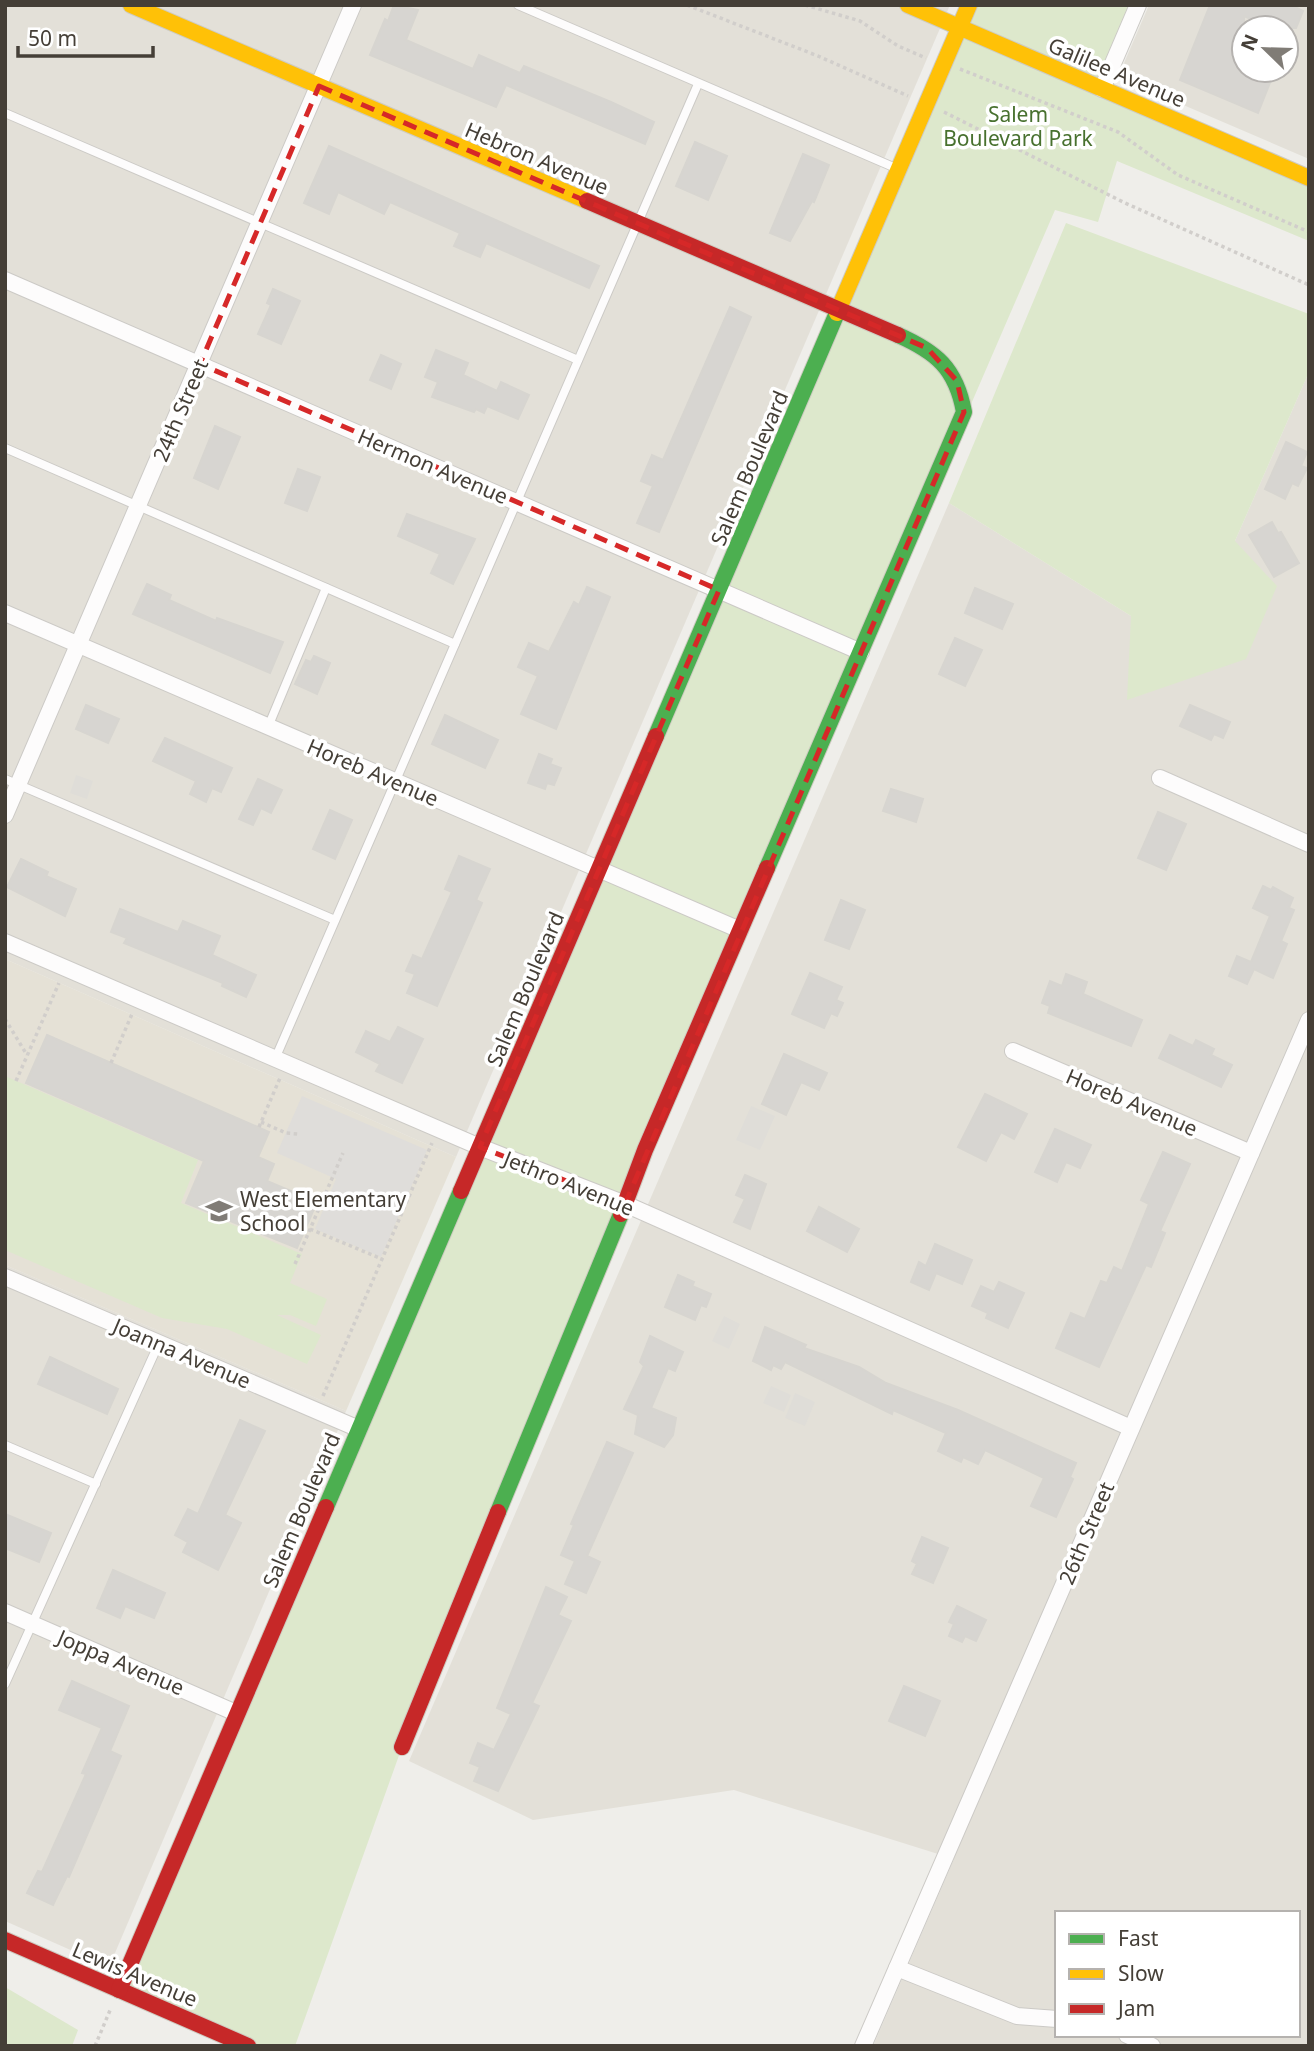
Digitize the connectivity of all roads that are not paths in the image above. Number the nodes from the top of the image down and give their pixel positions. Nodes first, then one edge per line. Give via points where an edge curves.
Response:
1 (131, 5) edge
2 (353, 5) edge
3 (518, 5) edge
4 (908, 5) edge
5 (970, 5) edge
6 (1138, 5) edge
7 (960, 28) junction
8 (698, 83) junction
9 (319, 86) junction
10 (1102, 89) junction
11 (5, 113) edge
12 (899, 170) junction
13 (1309, 178) edge
14 (261, 223) junction
15 (637, 224) junction
16 (5, 280) edge
17 (839, 311) junction
18 (578, 360) junction
19 (200, 364) junction
20 (5, 447) edge
21 (517, 502) junction
22 (139, 506) junction
23 (326, 587) junction
24 (719, 590) junction
25 (5, 613) edge
26 (455, 644) junction
27 (79, 645) junction
28 (861, 652) junction
29 (268, 727) junction
30 (1160, 778) dead end
31 (395, 781) junction
32 (12, 782) edge
33 (5, 815) edge
34 (1309, 844) edge
35 (600, 869) junction
36 (335, 920) junction
37 (740, 930) junction
38 (5, 942) edge
39 (1309, 1020) edge
40 (1013, 1051) dead end
41 (281, 1061) junction
42 (480, 1147) junction
43 (1251, 1153) junction
44 (625, 1204) junction
45 (5, 1277) edge
46 (159, 1343) junction
47 (1131, 1428) junction
48 (359, 1429) junction
49 (5, 1445) edge
50 (96, 1484) junction
51 (5, 1612) edge
52 (32, 1624) junction
53 (5, 1684) edge
54 (236, 1713) junction
55 (401, 1747) dead end
56 (5, 1940) edge
57 (897, 1968) junction
58 (119, 1990) junction
59 (1055, 2020) edge
60 (1132, 2037) edge
61 (248, 2046) edge
62 (863, 2046) edge
63 (1152, 2046) edge

1 - 9 street, Hebron Avenue
2 - 9 street, 24th Street
3 - 8 lane
4 - 7 street, Galilee Avenue
5 - 7 street, Salem Boulevard
6 - 10 street
7 - 10 street, Galilee Avenue
7 - 12 street, Salem Boulevard
8 - 12 lane
8 - 15 lane
9 - 14 street, 24th Street
9 - 15 street, Hebron Avenue
10 - 13 street, Galilee Avenue
11 - 14 lane
12 - 17 street, Salem Boulevard
14 - 18 lane
14 - 19 street, 24th Street
15 - 17 street, Hebron Avenue
15 - 18 lane
16 - 19 street, Hermon Avenue
17 - 24 street, Salem Boulevard
17 - 28 street, Hebron Avenue via 927,348 948,365 964,412
18 - 21 lane
19 - 21 street, Hermon Avenue
19 - 22 street, 24th Street
20 - 22 lane
21 - 24 street, Hermon Avenue
21 - 26 lane
22 - 23 lane
22 - 27 street, 24th Street
23 - 26 lane
23 - 29 lane
24 - 28 street, Hermon Avenue
24 - 35 street, Salem Boulevard
25 - 27 street, Horeb Avenue
26 - 31 lane
27 - 29 street, Horeb Avenue
27 - 32 street, 24th Street
28 - 37 street
29 - 31 street, Horeb Avenue
30 - 34 street
31 - 35 street, Horeb Avenue
31 - 36 lane
32 - 33 street, 24th Street
32 - 36 lane
35 - 37 street, Horeb Avenue
35 - 42 street, Salem Boulevard
36 - 41 lane
37 - 44 street
38 - 41 street, Jethro Avenue
39 - 43 street, 26th Street
40 - 43 street, Horeb Avenue
41 - 42 street, Jethro Avenue
42 - 44 street, Jethro Avenue
42 - 48 street, Salem Boulevard
43 - 47 street, 26th Street
44 - 47 street, Jethro Avenue
44 - 55 street
45 - 46 street, Joanna Avenue
46 - 48 street, Joanna Avenue
46 - 50 lane
47 - 57 street, 26th Street
48 - 54 street, Salem Boulevard
49 - 50 lane
50 - 52 lane
51 - 52 street, Joppa Avenue
52 - 53 lane
52 - 54 street, Joppa Avenue
54 - 58 street, Salem Boulevard
56 - 58 street, Lewis Avenue
57 - 59 street via 1017,2016
57 - 62 street, 26th Street
58 - 61 street, Lewis Avenue
60 - 63 street

